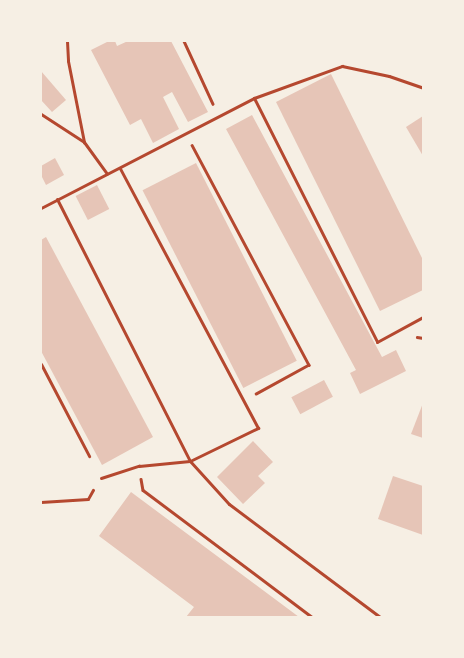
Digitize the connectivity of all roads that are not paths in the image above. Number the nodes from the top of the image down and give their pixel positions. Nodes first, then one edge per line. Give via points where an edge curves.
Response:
1 (67, 41) edge
2 (423, 88) edge
3 (254, 98) junction
4 (41, 114) edge
5 (84, 142) junction
6 (120, 168) junction
7 (107, 174) junction
8 (57, 199) junction
9 (41, 208) edge
10 (423, 317) edge
11 (41, 364) edge
12 (89, 456) dead end
13 (190, 461) junction
14 (101, 478) road end
15 (380, 617) edge

1 - 5 lane via 68,61
2 - 3 lane via 389,76 342,66
3 - 6 lane
3 - 10 lane via 377,342
4 - 5 lane
5 - 7 lane
6 - 7 lane
6 - 13 lane via 258,428
7 - 8 lane
8 - 9 lane
8 - 13 lane
11 - 12 lane
13 - 14 lane via 139,466
13 - 15 lane via 229,504

